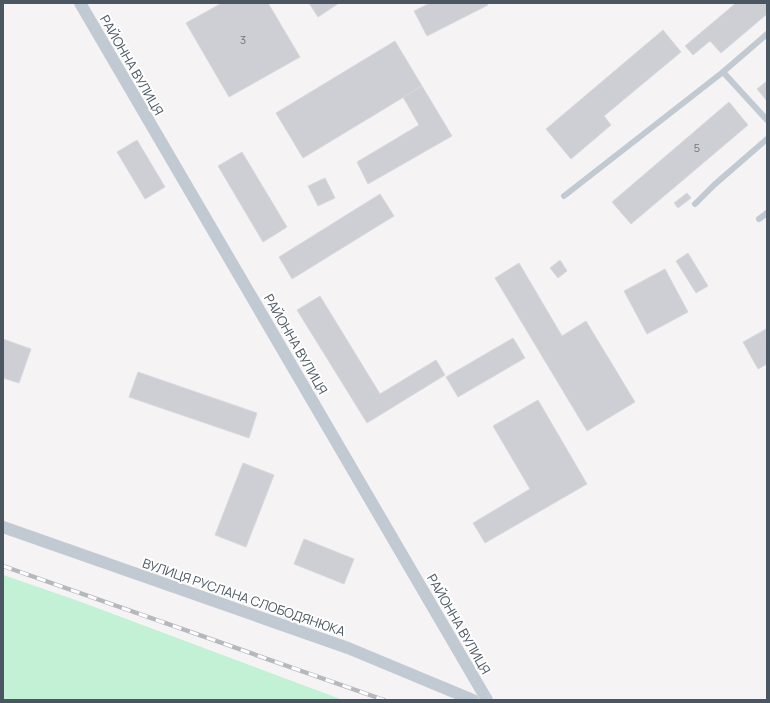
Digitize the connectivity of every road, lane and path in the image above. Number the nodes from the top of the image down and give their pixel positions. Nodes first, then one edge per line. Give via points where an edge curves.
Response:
1 (80, 3) edge
2 (767, 34) edge
3 (723, 72) junction
4 (767, 120) edge
5 (767, 139) edge
6 (564, 196) dead end
7 (695, 204) dead end
8 (767, 213) edge
9 (759, 219) dead end
10 (3, 527) edge
11 (473, 700) edge
12 (487, 700) edge

1 - 12 street, РАЙОННА ВУЛИЦЯ
2 - 3 lane
3 - 4 lane
3 - 6 lane
5 - 7 lane
8 - 9 lane
10 - 11 street, ВУЛИЦЯ РУСЛАНА СЛОБОДЯНЮКА via 348,648

